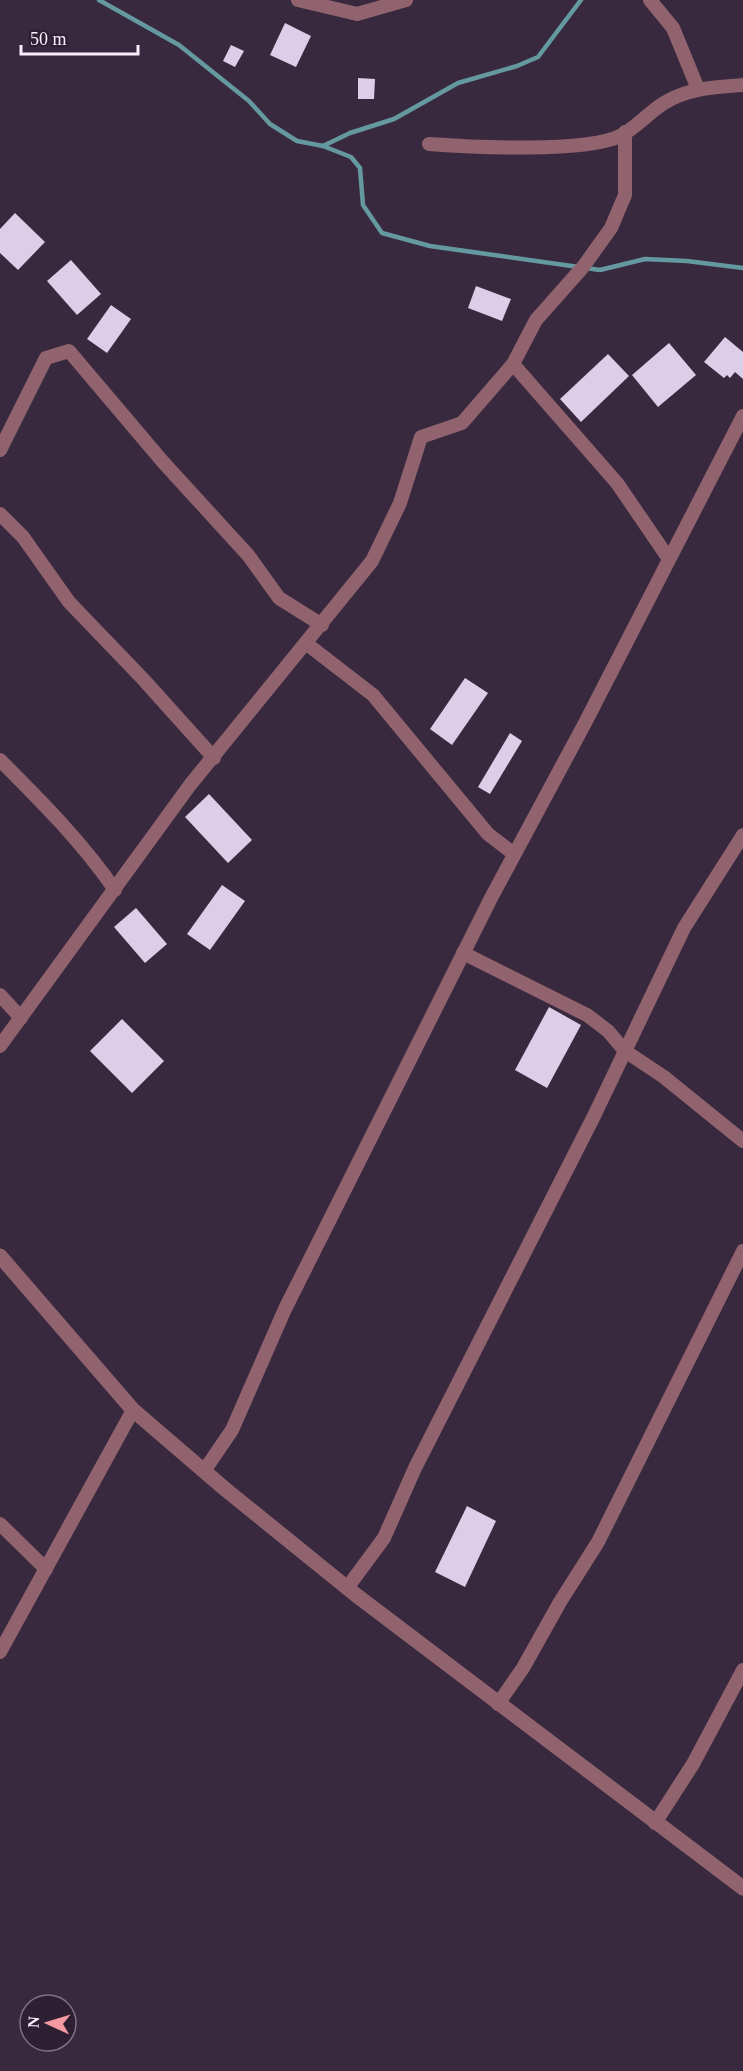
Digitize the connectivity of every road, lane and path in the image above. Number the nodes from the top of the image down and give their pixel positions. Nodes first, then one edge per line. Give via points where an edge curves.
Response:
1 (298, 0) edge
2 (406, 0) edge
3 (650, 0) edge
4 (743, 85) edge
5 (698, 89) junction
6 (625, 132) junction
7 (429, 144) dead end
8 (513, 364) junction
9 (743, 416) edge
10 (0, 450) edge
11 (0, 514) edge
12 (669, 559) junction
13 (322, 625) junction
14 (307, 644) junction
15 (214, 758) junction
16 (0, 760) edge
17 (743, 835) edge
18 (514, 854) junction
19 (115, 890) junction
20 (463, 953) junction
21 (0, 995) edge
22 (21, 1018) junction
23 (0, 1046) edge
24 (625, 1051) junction
25 (743, 1141) edge
26 (743, 1251) edge
27 (0, 1256) edge
28 (133, 1410) junction
29 (204, 1471) junction
30 (0, 1524) edge
31 (46, 1569) junction
32 (347, 1588) junction
33 (0, 1652) edge
34 (743, 1670) edge
35 (498, 1704) junction
36 (655, 1823) junction
37 (743, 1888) edge

1 - 2 street via 357,14
3 - 5 street via 674,28
4 - 5 street
5 - 6 street via 665,102
6 - 7 street via 597,144
6 - 8 street via 625,195 611,228 536,320
8 - 12 street via 617,483
8 - 13 street via 462,423 421,437 400,503 372,561
9 - 12 street
10 - 13 street via 46,358 69,351 248,555 279,598
11 - 15 street via 23,537 69,602
12 - 18 street
13 - 14 street
14 - 15 street
14 - 18 street via 373,695 488,834
15 - 19 street
16 - 19 street via 51,812
17 - 24 street via 684,928
18 - 20 street
19 - 22 street
20 - 24 street via 587,1015
20 - 29 street via 285,1309 232,1430
21 - 22 street
22 - 23 street
24 - 25 street
24 - 32 street via 415,1468 384,1538
26 - 35 street via 598,1542
27 - 28 street
28 - 29 street
28 - 31 street
29 - 32 street
30 - 31 street
31 - 33 street
32 - 35 street
34 - 36 street via 693,1764
35 - 36 street
36 - 37 street

